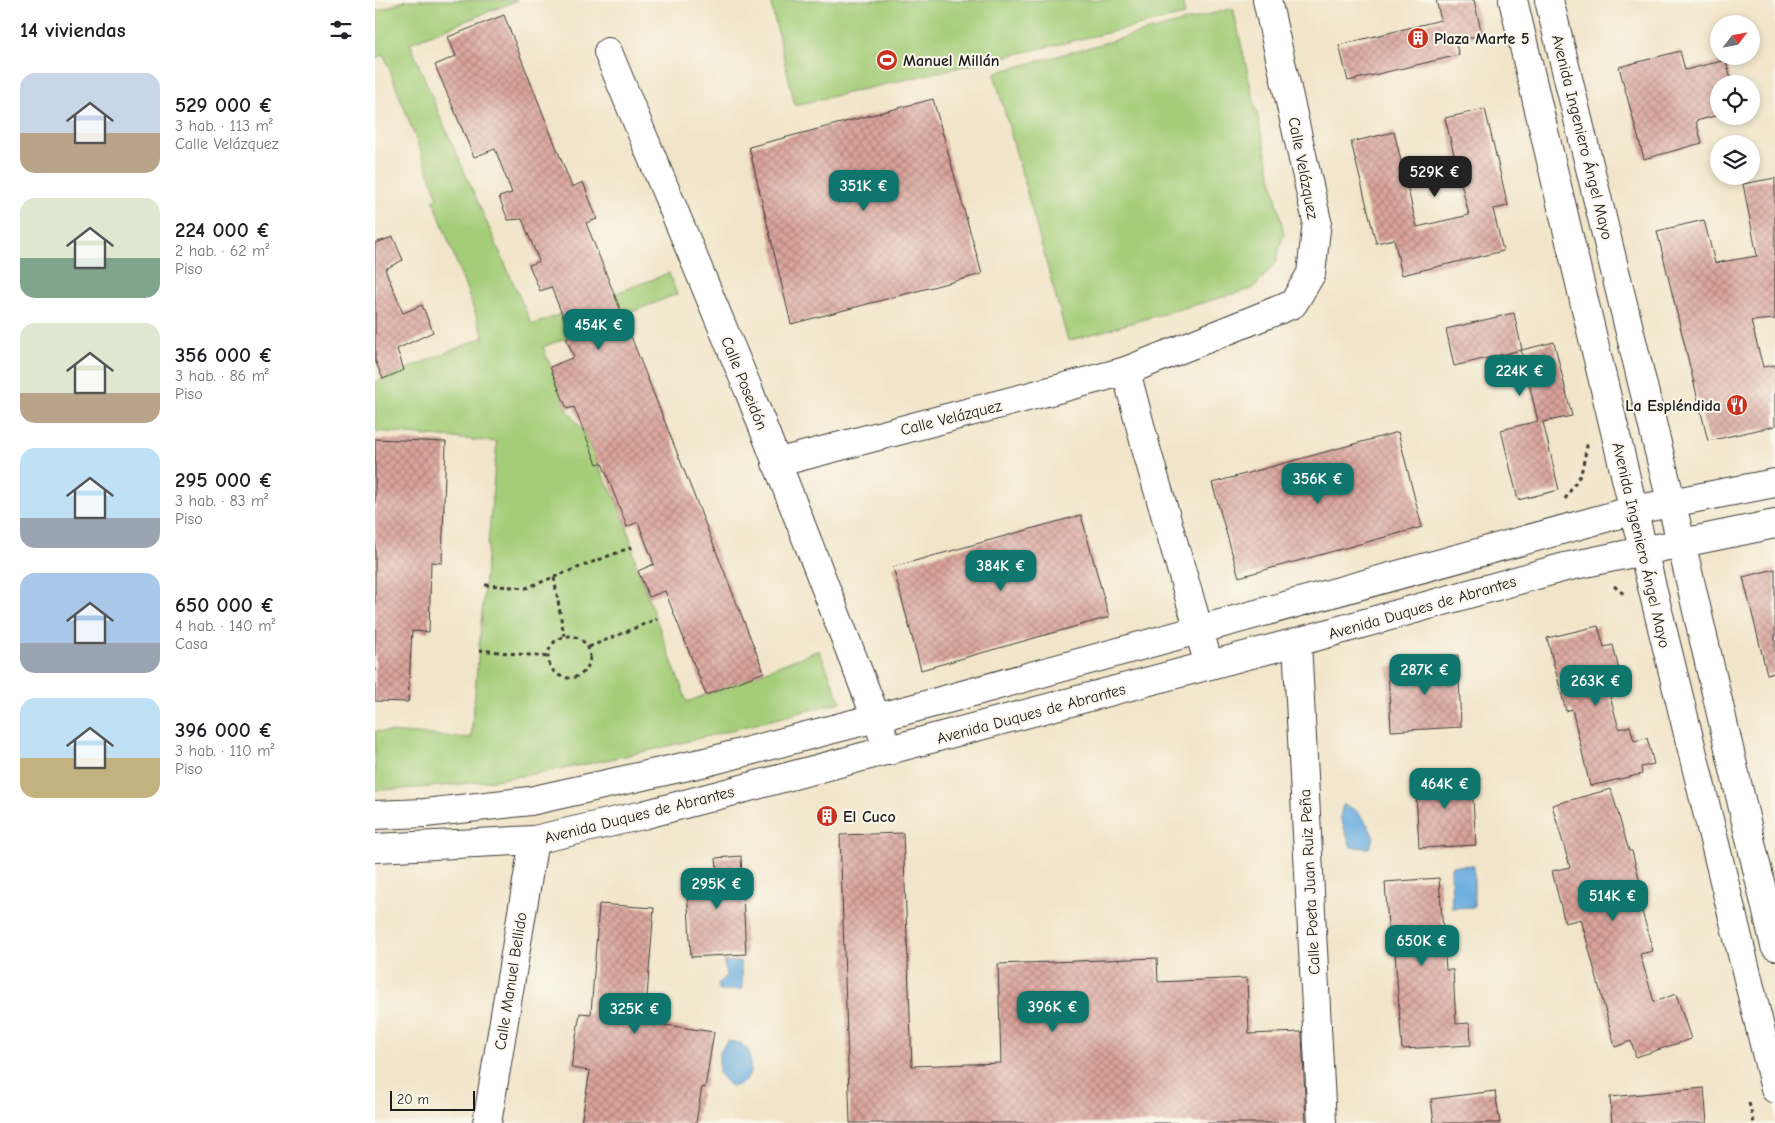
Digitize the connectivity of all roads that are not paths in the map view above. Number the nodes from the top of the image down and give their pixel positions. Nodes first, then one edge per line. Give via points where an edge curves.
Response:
1 (1267, 0) edge
2 (1513, 0) edge
3 (1549, 0) edge
4 (608, 52) dead end
5 (1126, 371) junction
6 (776, 462) junction
7 (1775, 484) edge
8 (1672, 504) junction
9 (1634, 510) junction
10 (1775, 524) edge
11 (1681, 542) junction
12 (1643, 550) junction
13 (1199, 630) junction
14 (1297, 642) junction
15 (1209, 665) junction
16 (876, 717) junction
17 (889, 750) junction
18 (375, 815) edge
19 (533, 840) junction
20 (375, 848) edge
21 (1775, 946) edge
22 (1775, 1089) edge
23 (487, 1123) edge
24 (1322, 1123) edge

1 - 5 main road, Calle Velázquez via 1317,221 1311,274 1293,304
2 - 9 main road, Avenida Ingeniero Ángel Mayo
3 - 8 main road, Avenida Ingeniero Ángel Mayo
4 - 6 main road, Calle Poseidón
5 - 6 main road, Calle Velázquez
5 - 13 main road
6 - 16 main road, Calle Poseidón
7 - 8 main road
8 - 9 main road
8 - 11 main road, Avenida Ingeniero Ángel Mayo
9 - 12 main road, Avenida Ingeniero Ángel Mayo
9 - 13 main road
10 - 11 main road, Avenida Duques de Abrantes
11 - 12 main road, Avenida Duques de Abrantes
11 - 21 main road, Avenida Ingeniero Ángel Mayo
12 - 14 main road, Avenida Duques de Abrantes via 1565,567
12 - 22 main road, Avenida Ingeniero Ángel Mayo
13 - 15 main road
13 - 16 main road
14 - 15 main road, Avenida Duques de Abrantes
14 - 24 main road, Calle Poeta Juan Ruiz Peña
15 - 17 main road, Avenida Duques de Abrantes
16 - 17 main road, Calle Poseidón
16 - 18 main road via 710,761 530,801 425,813
17 - 19 main road, Avenida Duques de Abrantes via 643,815
19 - 20 main road, Avenida Duques de Abrantes
19 - 23 main road, Calle Manuel Bellido

